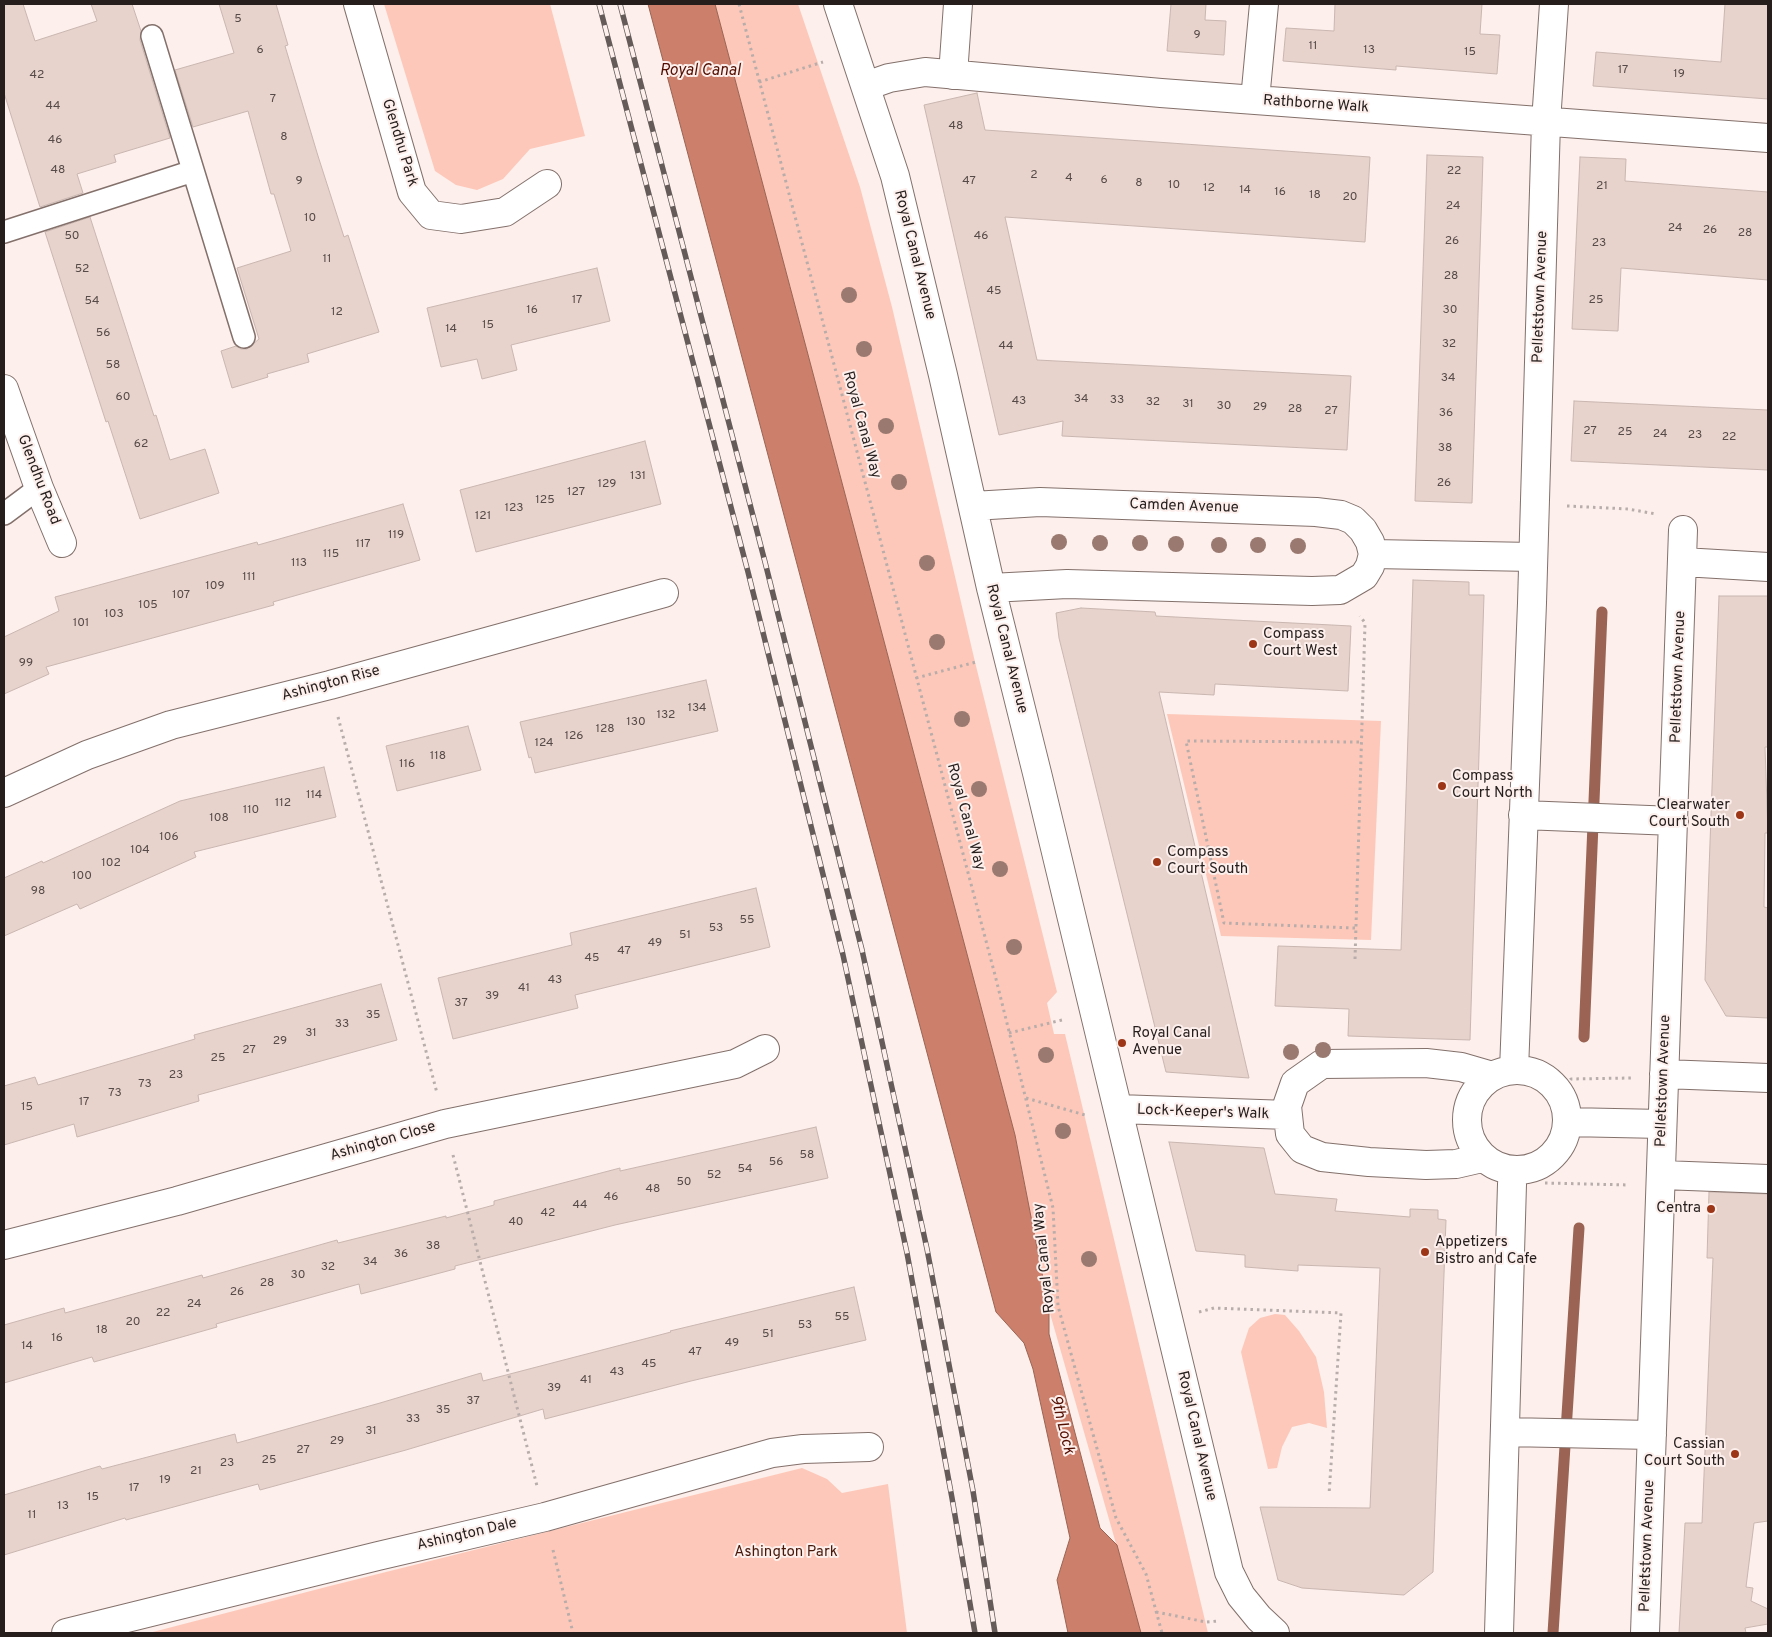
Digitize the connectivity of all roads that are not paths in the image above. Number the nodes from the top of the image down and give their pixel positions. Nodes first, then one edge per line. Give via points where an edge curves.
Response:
1 (358, 4) edge
2 (838, 4) edge
3 (958, 4) edge
4 (1264, 4) edge
5 (1554, 4) edge
6 (152, 36) dead end
7 (953, 75) junction
8 (866, 86) junction
9 (1255, 100) junction
10 (1546, 122) junction
11 (1768, 138) edge
12 (193, 171) junction
13 (547, 184) dead end
14 (4, 232) edge
15 (244, 338) dead end
16 (4, 389) edge
17 (39, 488) junction
18 (973, 506) junction
19 (4, 514) edge
20 (1684, 530) road end
21 (62, 543) dead end
22 (1373, 554) junction
23 (1533, 557) junction
24 (1683, 562) junction
25 (1768, 567) edge
26 (991, 588) junction
27 (664, 593) dead end
28 (4, 793) edge
29 (1523, 815) junction
30 (1674, 821) junction
31 (764, 1049) dead end
32 (1503, 1073) junction
33 (1664, 1074) junction
34 (1768, 1078) edge
35 (1118, 1110) junction
36 (1288, 1115) junction
37 (1567, 1122) junction
38 (1662, 1124) junction
39 (1482, 1158) junction
40 (1662, 1175) junction
41 (1513, 1177) junction
42 (1768, 1179) edge
43 (4, 1245) edge
44 (1506, 1432) junction
45 (1652, 1435) junction
46 (869, 1447) dead end
47 (1267, 1626) edge
48 (66, 1633) edge
49 (1499, 1633) edge
50 (1645, 1633) edge

1 - 13 street, Glendhu Park via 412,192 430,215 461,219 505,212
2 - 8 street, Royal Canal Avenue
3 - 7 street
4 - 9 street
5 - 10 street, Pelletstown Avenue
6 - 12 lane
7 - 8 street, Rathborne Walk via 925,72
7 - 9 street, Rathborne Walk
8 - 18 street, Royal Canal Avenue via 895,176
9 - 10 street, Rathborne Walk
10 - 11 street, Rathborne Walk
10 - 23 street, Pelletstown Avenue
12 - 14 lane
12 - 15 lane
16 - 17 street, Glendhu Road
17 - 19 lane
17 - 21 street, Glendhu Road
18 - 22 street, Camden Avenue via 1040,502 1316,512 1353,520 1364,530
18 - 26 street, Royal Canal Avenue
20 - 24 street, Pelletstown Avenue
22 - 23 street
22 - 26 street via 1364,576 1340,590 1067,584
23 - 29 street, Pelletstown Avenue
24 - 25 street
24 - 30 street, Pelletstown Avenue
26 - 35 street, Royal Canal Avenue
27 - 28 street, Ashington Rise via 171,725 87,755
29 - 30 street
29 - 32 street, Pelletstown Avenue
30 - 33 street, Pelletstown Avenue
31 - 43 street, Ashington Close via 735,1064 445,1124 177,1201
32 - 36 street, Lock-Keeper's Walk via 1426,1063 1322,1064 1295,1083 1287,1106
32 - 37 street via 1531,1072 1546,1079 1559,1092 1566,1106
32 - 39 street via 1479,1086 1466,1115 1473,1145
33 - 34 street
33 - 38 street, Pelletstown Avenue
35 - 36 street, Lock-Keeper's Walk
35 - 47 street, Royal Canal Avenue via 1228,1572 1241,1596
36 - 39 street, Lock-Keeper's Walk via 1290,1134 1302,1149 1322,1157 1426,1165 1456,1164
37 - 38 street
37 - 41 street via 1565,1138 1556,1152 1544,1163
38 - 40 street, Pelletstown Avenue
39 - 41 street
40 - 42 street
40 - 45 street, Pelletstown Avenue
41 - 44 street
44 - 45 street
44 - 49 street
45 - 50 street, Pelletstown Avenue
46 - 48 street, Ashington Dale via 772,1453 545,1517

